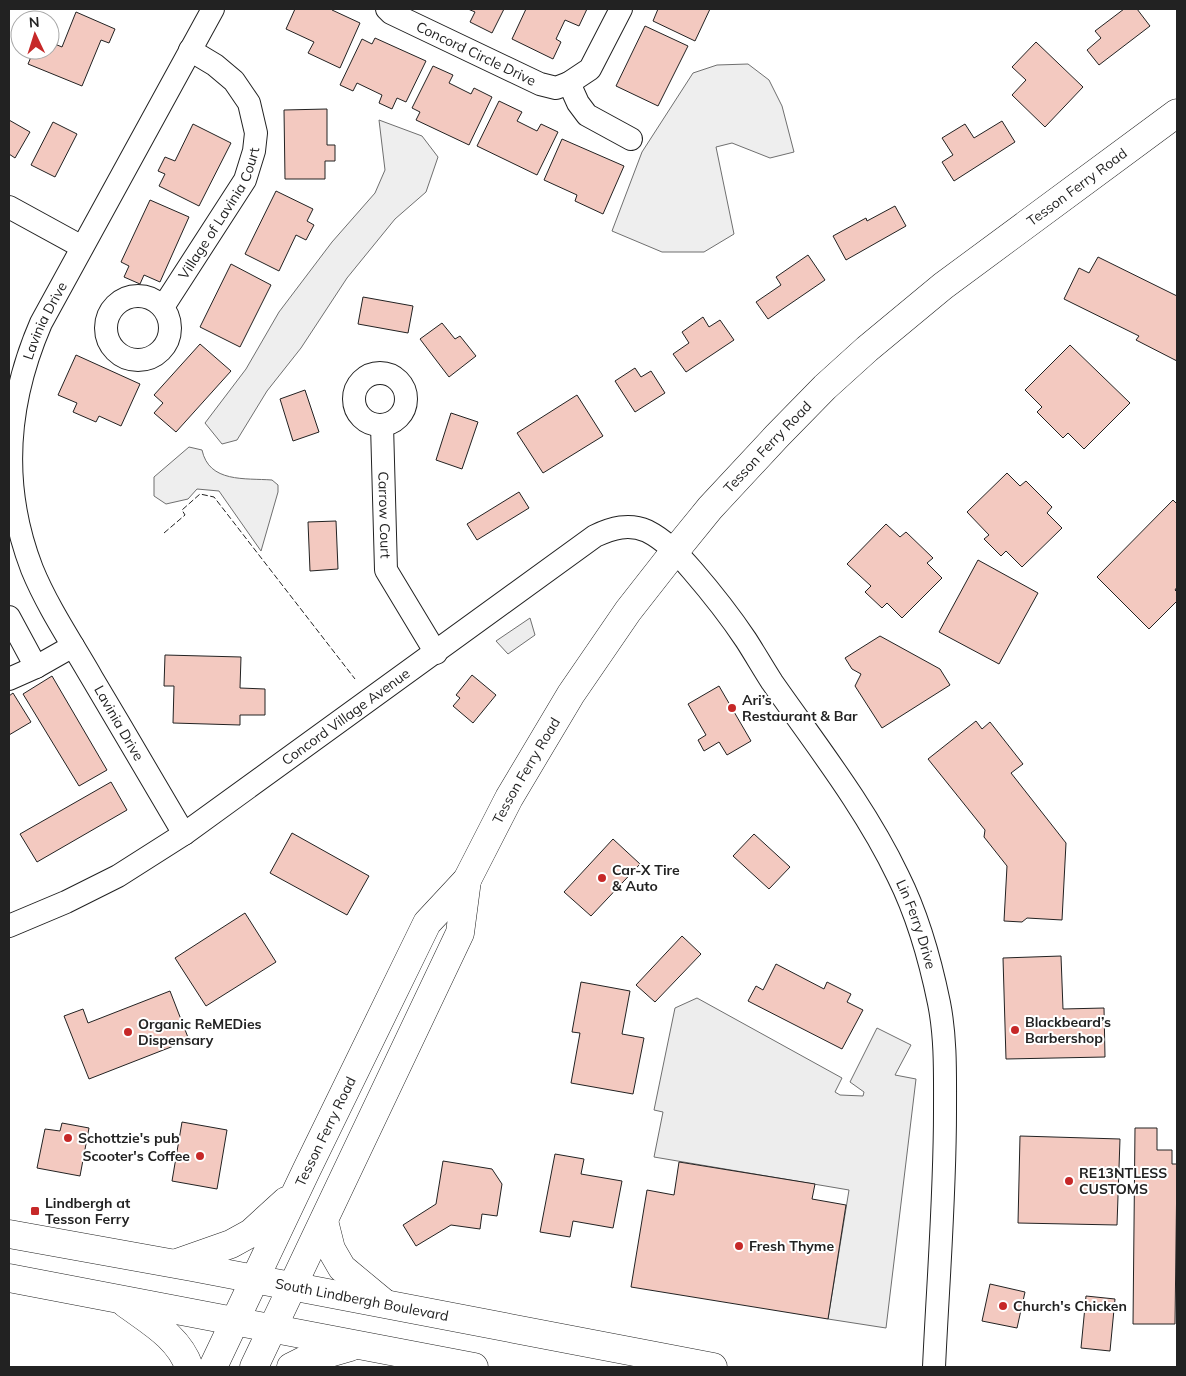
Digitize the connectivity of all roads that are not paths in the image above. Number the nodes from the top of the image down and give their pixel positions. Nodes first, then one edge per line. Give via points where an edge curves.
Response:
1 (213, 9) edge
2 (387, 9) edge
3 (620, 9) edge
4 (190, 50) junction
5 (569, 83) junction
6 (1177, 114) edge
7 (631, 139) dead end
8 (9, 207) edge
9 (82, 247) junction
10 (163, 307) dead end
11 (382, 425) dead end
12 (10, 474) edge
13 (17, 550) edge
14 (675, 551) junction
15 (9, 616) edge
16 (73, 646) junction
17 (436, 652) junction
18 (36, 668) junction
19 (9, 679) edge
20 (184, 834) junction
21 (467, 880) junction
22 (9, 926) edge
23 (295, 1194) junction
24 (324, 1221) junction
25 (9, 1234) edge
26 (174, 1264) junction
27 (9, 1278) edge
28 (254, 1279) junction
29 (292, 1287) junction
30 (120, 1299) junction
31 (386, 1305) junction
32 (235, 1322) junction
33 (272, 1329) junction
34 (356, 1346) junction
35 (189, 1367) edge
36 (213, 1367) edge
37 (254, 1367) edge
38 (291, 1367) edge
39 (474, 1367) edge
40 (714, 1367) edge
41 (934, 1367) edge

1 - 4 street, Lavinia Drive
2 - 5 street, Concord Circle Drive via 540,84 556,88
3 - 5 street, Concord Circle Drive via 590,69
4 - 9 street, Lavinia Drive
4 - 10 street, Village of Lavinia Court via 234,81 249,103 256,133 245,180
5 - 7 street via 587,115
6 - 14 main road, Tesson Ferry Road via 950,281 867,349 777,436
8 - 9 street
9 - 12 street, Lavinia Drive via 28,353 13,412
11 - 17 street, Carrow Court via 386,570
12 - 13 street, Lavinia Drive via 18,522
13 - 16 street, Lavinia Drive
14 - 17 street, Concord Village Avenue via 645,530 631,527 607,530
14 - 21 main road, Tesson Ferry Road via 628,611 572,694 509,798
14 - 41 street, Lin Ferry Drive via 744,638 839,776 898,875 922,935 940,1004 945,1083 945,1174
15 - 18 street
16 - 18 street
16 - 20 street, Lavinia Drive
17 - 20 street, Concord Village Avenue
18 - 19 street
20 - 22 street, Concord Village Avenue via 118,876
21 - 23 main road, Tesson Ferry Road via 427,923
21 - 24 main road, Tesson Ferry Road via 460,934
23 - 26 main road via 251,1233 231,1244
23 - 28 main road, Tesson Ferry Road
24 - 29 main road, Tesson Ferry Road
24 - 31 main road via 331,1249 342,1268
25 - 26 main road, South Lindbergh Boulevard
26 - 28 main road, South Lindbergh Boulevard
27 - 30 main road
28 - 29 main road, South Lindbergh Boulevard
28 - 32 main road, Tesson Ferry Road
29 - 31 main road, South Lindbergh Boulevard
29 - 33 main road, Tesson Ferry Road
30 - 32 main road
30 - 35 main road via 174,1341
31 - 40 main road, South Lindbergh Boulevard
32 - 33 main road
32 - 36 main road, Tesson Ferry Road
33 - 34 main road
33 - 37 main road, Tesson Ferry Road
34 - 38 main road
34 - 39 main road

